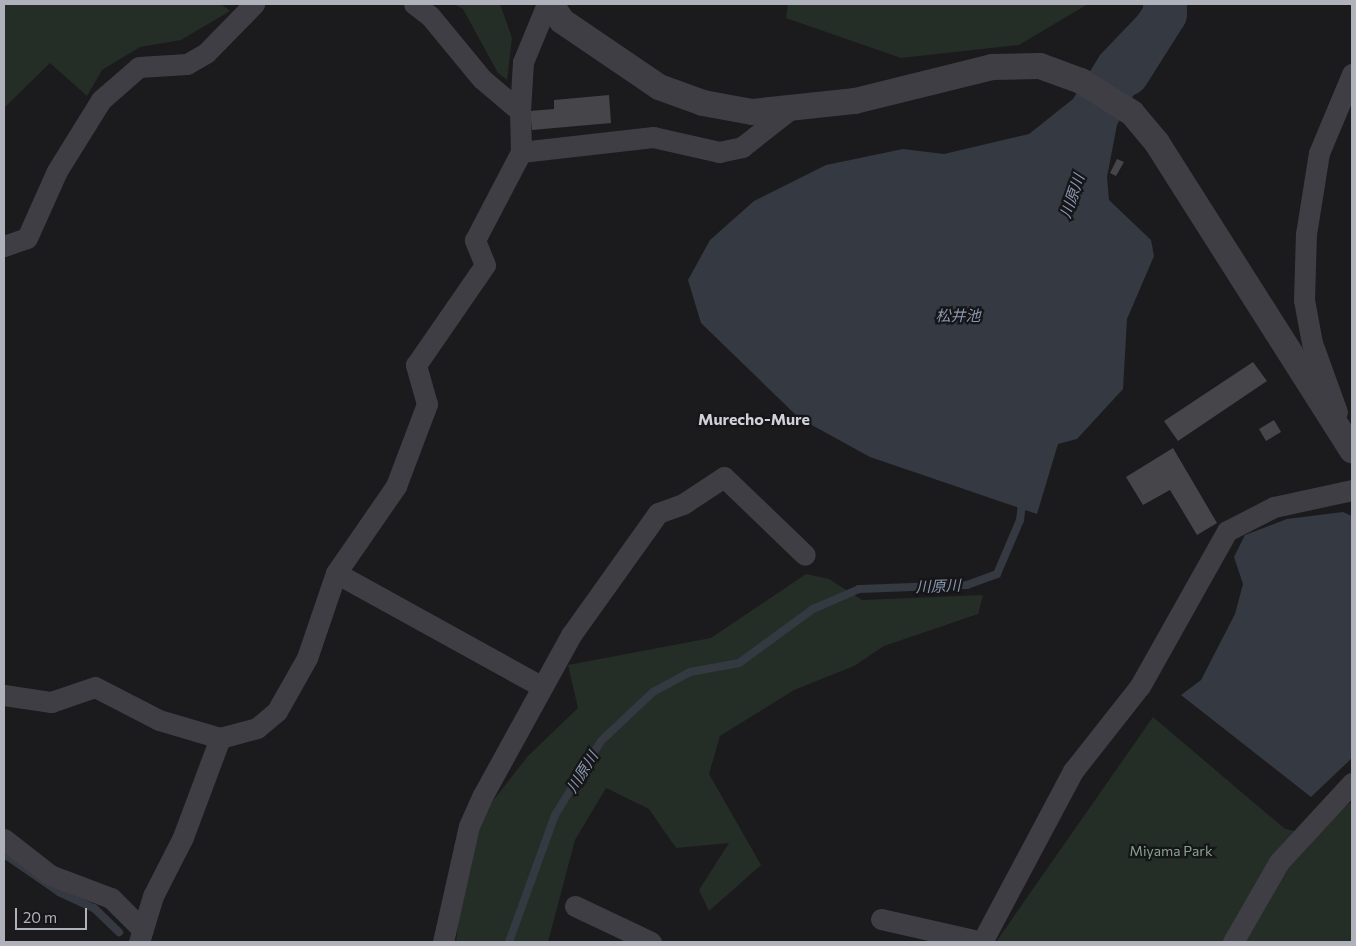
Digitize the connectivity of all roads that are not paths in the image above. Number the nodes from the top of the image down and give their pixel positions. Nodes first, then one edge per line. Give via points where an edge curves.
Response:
1 (254, 4) edge
2 (414, 4) edge
3 (547, 4) edge
4 (551, 4) edge
5 (1352, 74) edge
6 (789, 110) junction
7 (520, 112) junction
8 (521, 152) junction
9 (4, 246) edge
10 (1352, 450) edge
11 (1352, 490) edge
12 (805, 555) dead end
13 (336, 573) junction
14 (541, 686) junction
15 (4, 695) edge
16 (220, 738) junction
17 (1352, 783) edge
18 (4, 839) edge
19 (575, 906) dead end
20 (880, 919) dead end
21 (141, 936) edge
22 (443, 942) edge
23 (651, 942) edge
24 (982, 942) edge
25 (1233, 942) edge

1 - 9 street via 206,53 187,64 138,67 101,100 57,171 27,238
2 - 7 street via 430,16 482,79
3 - 7 street via 523,62
4 - 6 street via 562,21 659,87 703,103 752,112
5 - 10 street via 1319,153 1306,234 1304,300 1312,343
6 - 8 street via 742,147 719,152 652,138
6 - 10 street via 855,101 992,67 1040,66 1070,75 1132,113 1168,159
7 - 8 street
8 - 13 street via 475,240 485,265 416,365 427,404 396,486
11 - 24 street via 1274,507 1227,532 1140,686 1073,771
12 - 14 street via 724,477 683,504 658,513 571,634
13 - 14 street
13 - 16 street via 307,658 278,711 257,728
14 - 22 street via 469,826
15 - 16 street via 51,702 95,687 159,720
16 - 21 street via 182,837 152,896
17 - 25 street via 1278,862
18 - 21 street via 50,875 111,898
19 - 23 street
20 - 24 street

